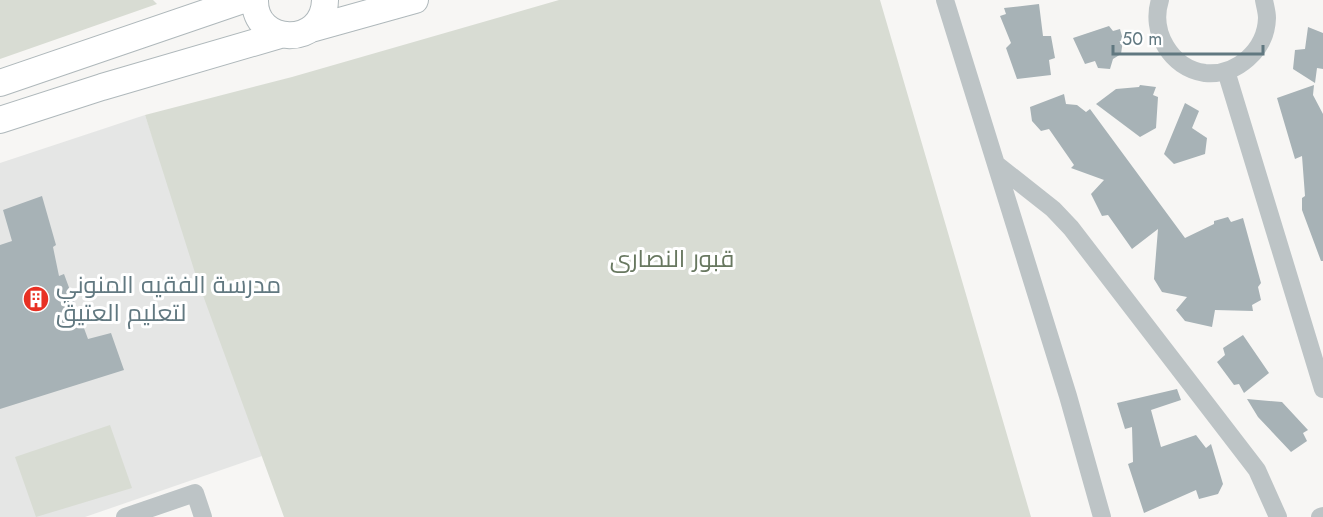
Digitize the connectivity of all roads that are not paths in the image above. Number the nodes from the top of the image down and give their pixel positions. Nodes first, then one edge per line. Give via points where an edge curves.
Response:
1 (243, 0) edge
2 (255, 0) edge
3 (324, 0) edge
4 (415, 0) edge
5 (1160, 0) edge
6 (1264, 0) edge
7 (946, 1) edge
8 (311, 29) junction
9 (280, 35) junction
10 (1226, 71) junction
11 (0, 83) edge
12 (0, 120) edge
13 (996, 164) junction
14 (1323, 389) edge
15 (125, 517) edge
16 (203, 517) edge
17 (1102, 517) edge
18 (1278, 517) edge

1 - 11 main road
2 - 9 main road via 263,24
3 - 8 main road via 323,13
4 - 8 main road
5 - 10 street via 1158,32 1168,51 1184,65 1204,73
6 - 10 street via 1265,35 1243,64
7 - 13 street
8 - 9 main road via 291,36
9 - 12 main road
10 - 14 street
13 - 17 street
13 - 18 street via 1071,228 1257,470
15 - 16 street via 195,493

